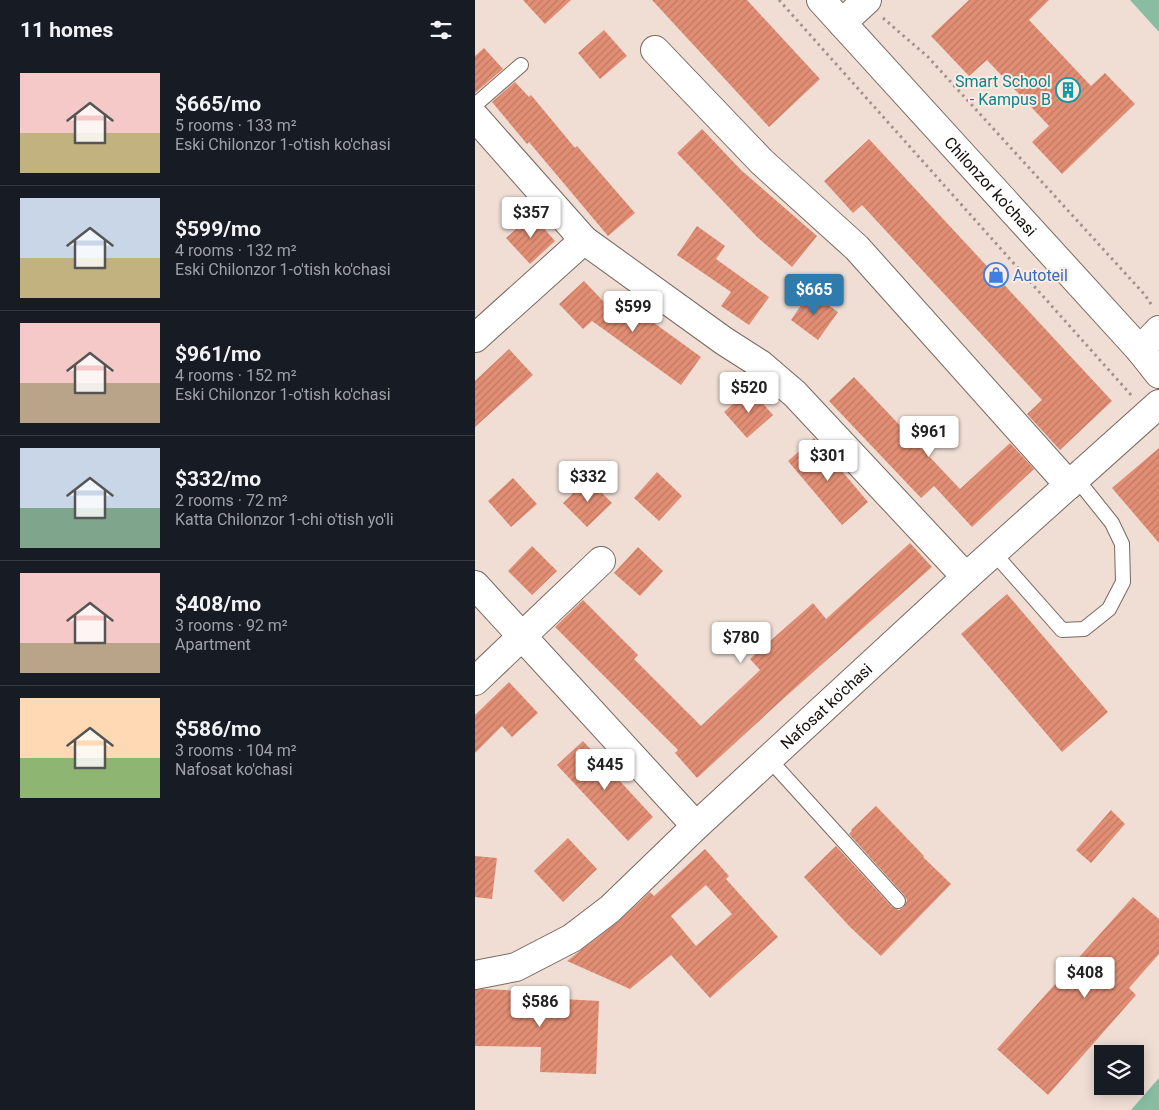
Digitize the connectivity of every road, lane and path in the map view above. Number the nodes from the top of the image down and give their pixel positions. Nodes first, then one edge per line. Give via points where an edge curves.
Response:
1 (779, 0) edge
2 (821, 0) edge
3 (866, 1) edge
4 (843, 23) junction
5 (655, 50) dead end
6 (521, 65) dead end
7 (475, 105) edge
8 (475, 117) edge
9 (583, 240) junction
10 (1158, 320) edge
11 (475, 338) edge
12 (1139, 350) junction
13 (1159, 374) edge
14 (1153, 409) edge
15 (1072, 482) junction
16 (993, 552) junction
17 (601, 560) dead end
18 (966, 577) junction
19 (475, 585) edge
20 (522, 636) junction
21 (475, 681) edge
22 (769, 759) junction
23 (696, 826) junction
24 (898, 901) dead end
25 (475, 975) edge

1 - 14 path
2 - 4 street, Chilonzor ko'chasi
3 - 4 street
3 - 10 path via 928,58 1145,295
4 - 12 street, Chilonzor ko'chasi
5 - 15 street via 762,162 857,248
6 - 7 lane
8 - 9 street
9 - 11 street
9 - 18 street via 760,364 795,394
10 - 12 street
12 - 13 street, Chilonzor ko'chasi
14 - 15 street, Nafosat ko'chasi
15 - 16 street, Nafosat ko'chasi
15 - 16 lane via 1112,523 1122,544 1123,582 1109,609 1084,629 1062,630
16 - 18 street, Nafosat ko'chasi
17 - 20 street
18 - 22 street, Nafosat ko'chasi
19 - 20 street
20 - 21 street
20 - 23 street
22 - 23 street, Nafosat ko'chasi
22 - 24 lane
23 - 25 street, Nafosat ko'chasi via 609,909 572,938 515,967

